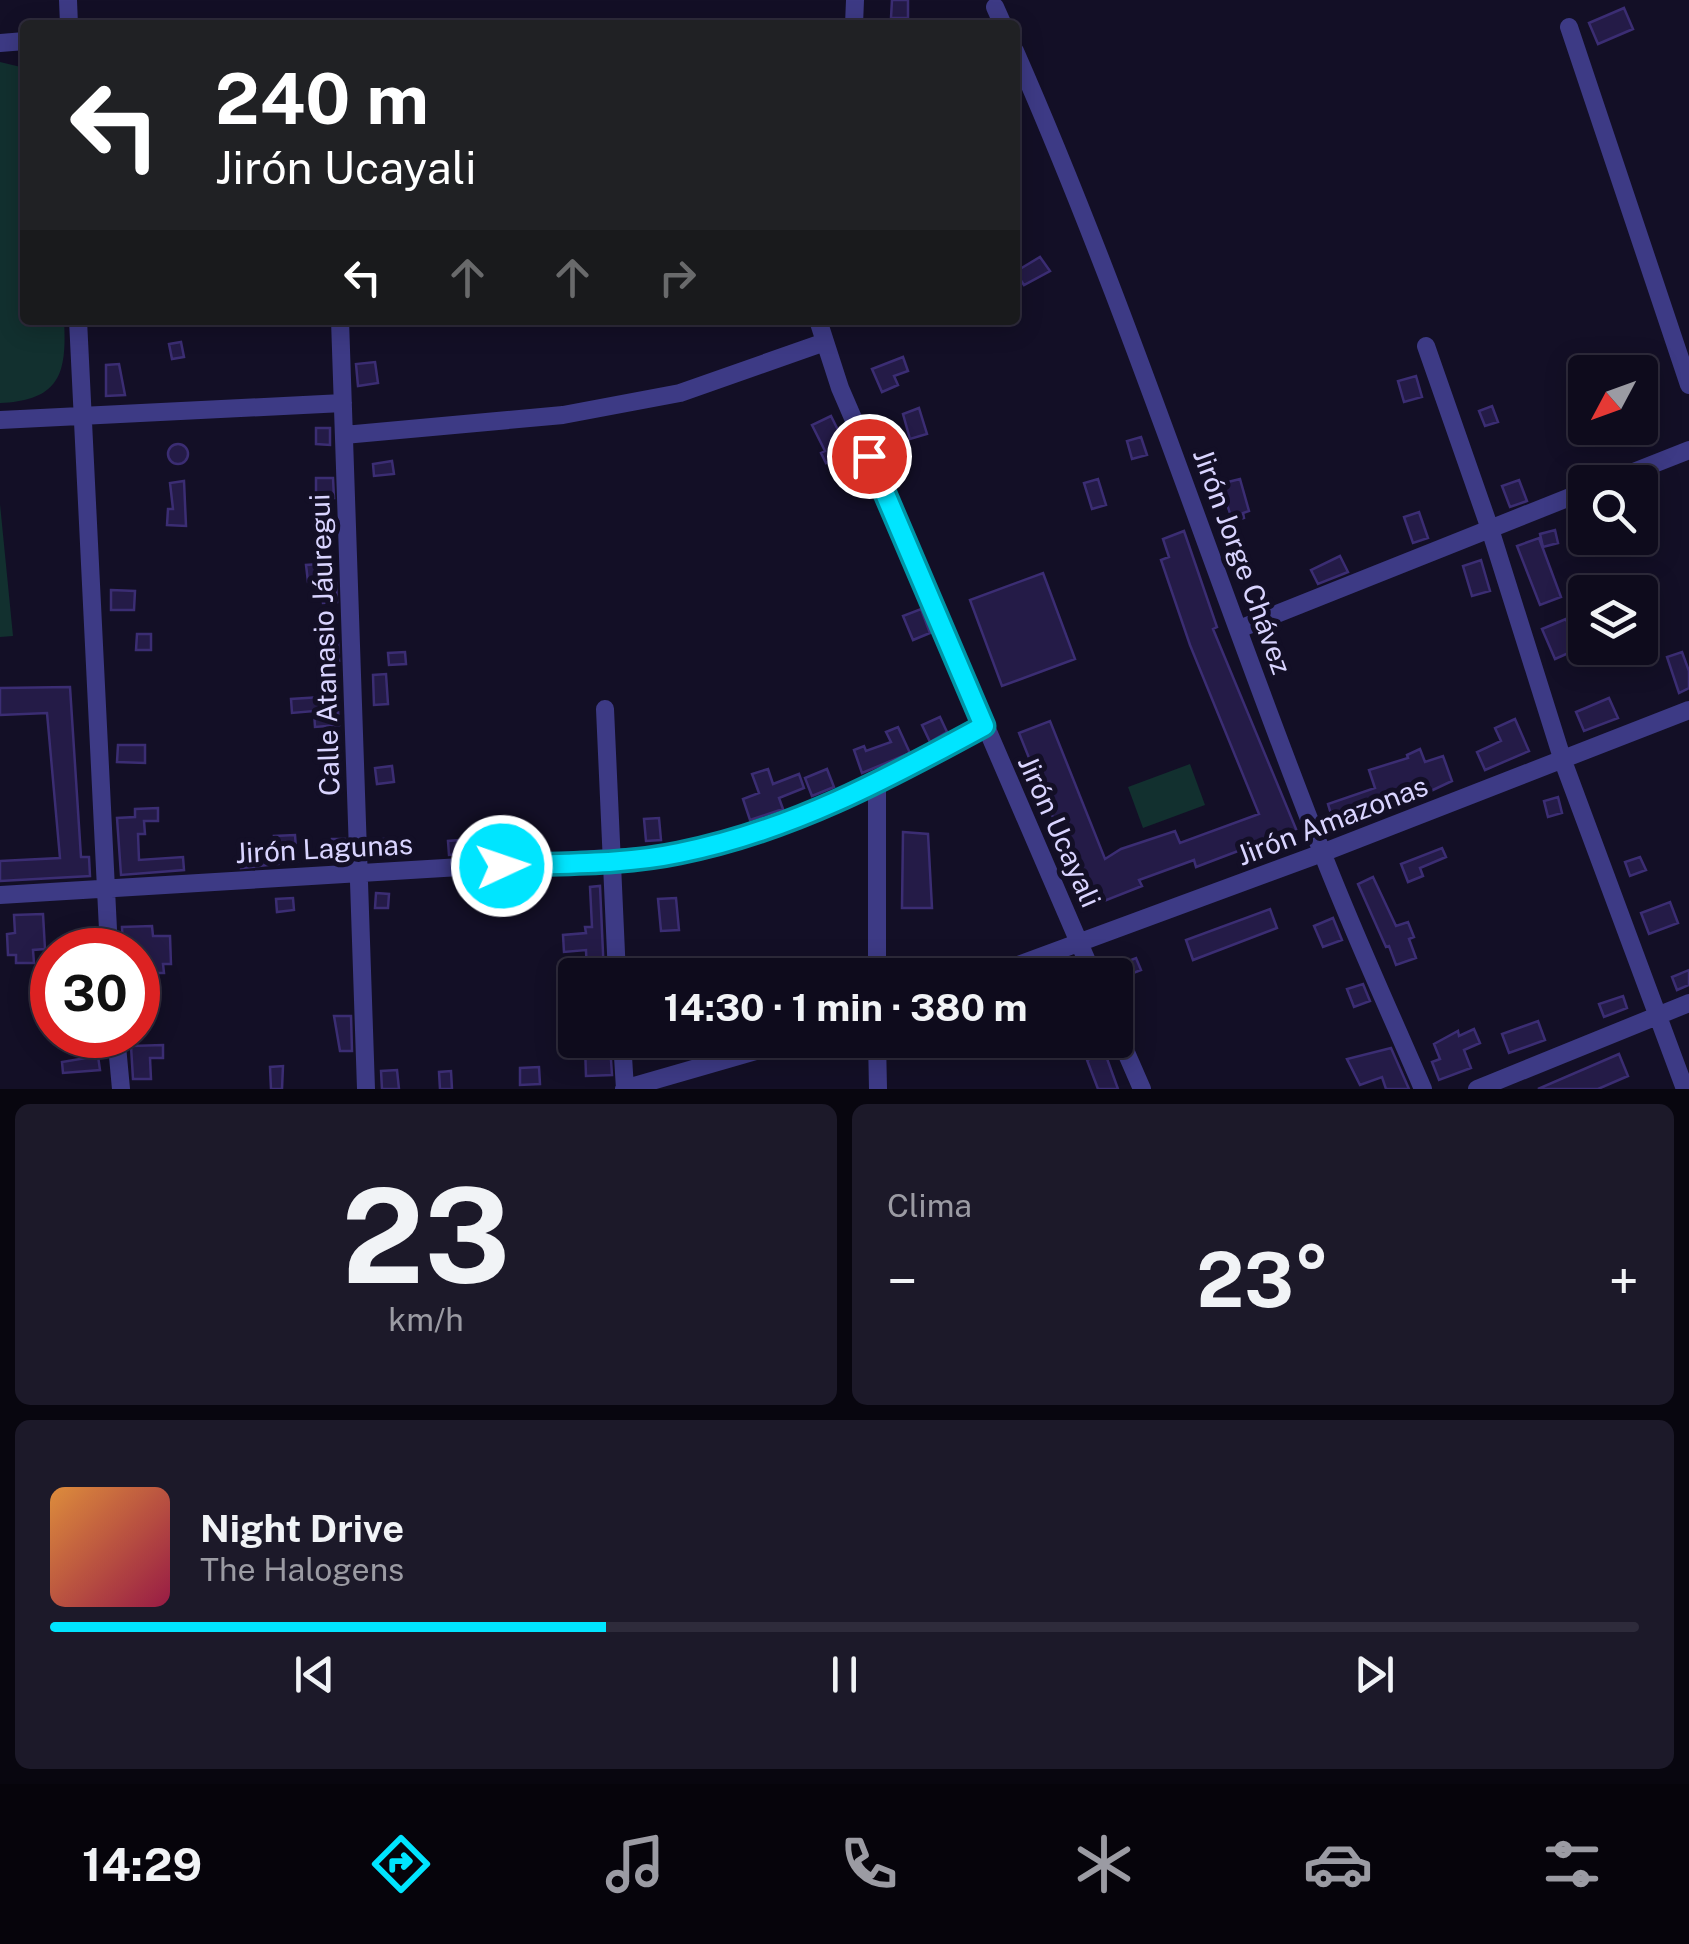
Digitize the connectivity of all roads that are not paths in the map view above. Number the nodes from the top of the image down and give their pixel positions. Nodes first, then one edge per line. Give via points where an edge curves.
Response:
1 (996, 7) dead end
2 (1002, 20) edge
3 (1569, 27) dead end
4 (1020, 63) edge
5 (78, 325) edge
6 (340, 325) edge
7 (820, 325) edge
8 (825, 342) junction
9 (1426, 346) dead end
10 (1689, 385) edge
11 (343, 404) junction
12 (81, 415) junction
13 (0, 420) edge
14 (344, 435) junction
15 (1689, 450) edge
16 (1651, 465) edge
17 (1568, 499) edge
18 (1490, 529) junction
19 (1239, 628) junction
20 (605, 709) dead end
21 (1689, 710) edge
22 (984, 726) junction
23 (1563, 762) junction
24 (876, 785) junction
25 (1322, 853) junction
26 (610, 860) junction
27 (359, 874) junction
28 (104, 886) junction
29 (0, 895) edge
30 (107, 928) edge
31 (1079, 944) junction
32 (617, 958) edge
33 (877, 958) edge
34 (1040, 958) edge
35 (1085, 958) edge
36 (1689, 1003) edge
37 (1656, 1015) junction
38 (118, 1058) edge
39 (623, 1058) edge
40 (732, 1058) edge
41 (878, 1058) edge
42 (1128, 1058) edge
43 (120, 1089) edge
44 (366, 1089) edge
45 (625, 1089) edge
46 (878, 1089) edge
47 (1142, 1089) edge
48 (1423, 1089) edge
49 (1477, 1089) edge
50 (1685, 1089) edge

1 - 2 street
3 - 10 street
4 - 19 street, Jirón Jorge Chávez
5 - 12 street
6 - 11 street, Calle Atanasio Jáuregui
7 - 8 street, Jirón Ucayali
8 - 14 street via 680,393 563,414
8 - 22 street, Jirón Ucayali
9 - 18 street
11 - 12 street
11 - 14 street, Calle Atanasio Jáuregui
12 - 13 street
12 - 28 street
14 - 27 street, Calle Atanasio Jáuregui
15 - 16 street
17 - 18 street
18 - 19 street
18 - 23 street
19 - 25 street, Jirón Jorge Chávez
20 - 26 street
21 - 23 street, Jirón Amazonas
22 - 24 street, Jirón Lagunas
22 - 31 street, Jirón Ucayali
23 - 25 street, Jirón Amazonas
23 - 37 street
24 - 26 street, Jirón Lagunas via 716,844
24 - 33 street
25 - 31 street, Jirón Amazonas
25 - 48 street, Jirón Jorge Chávez
26 - 27 street, Jirón Lagunas
26 - 32 street
27 - 28 street, Jirón Lagunas
27 - 44 street, Calle Atanasio Jáuregui
28 - 29 street, Jirón Lagunas
28 - 30 street
31 - 34 street, Jirón Amazonas
31 - 35 street, Jirón Ucayali
36 - 37 street
37 - 49 street
37 - 50 street
38 - 43 street
39 - 45 street
40 - 45 street
41 - 46 street
42 - 47 street

